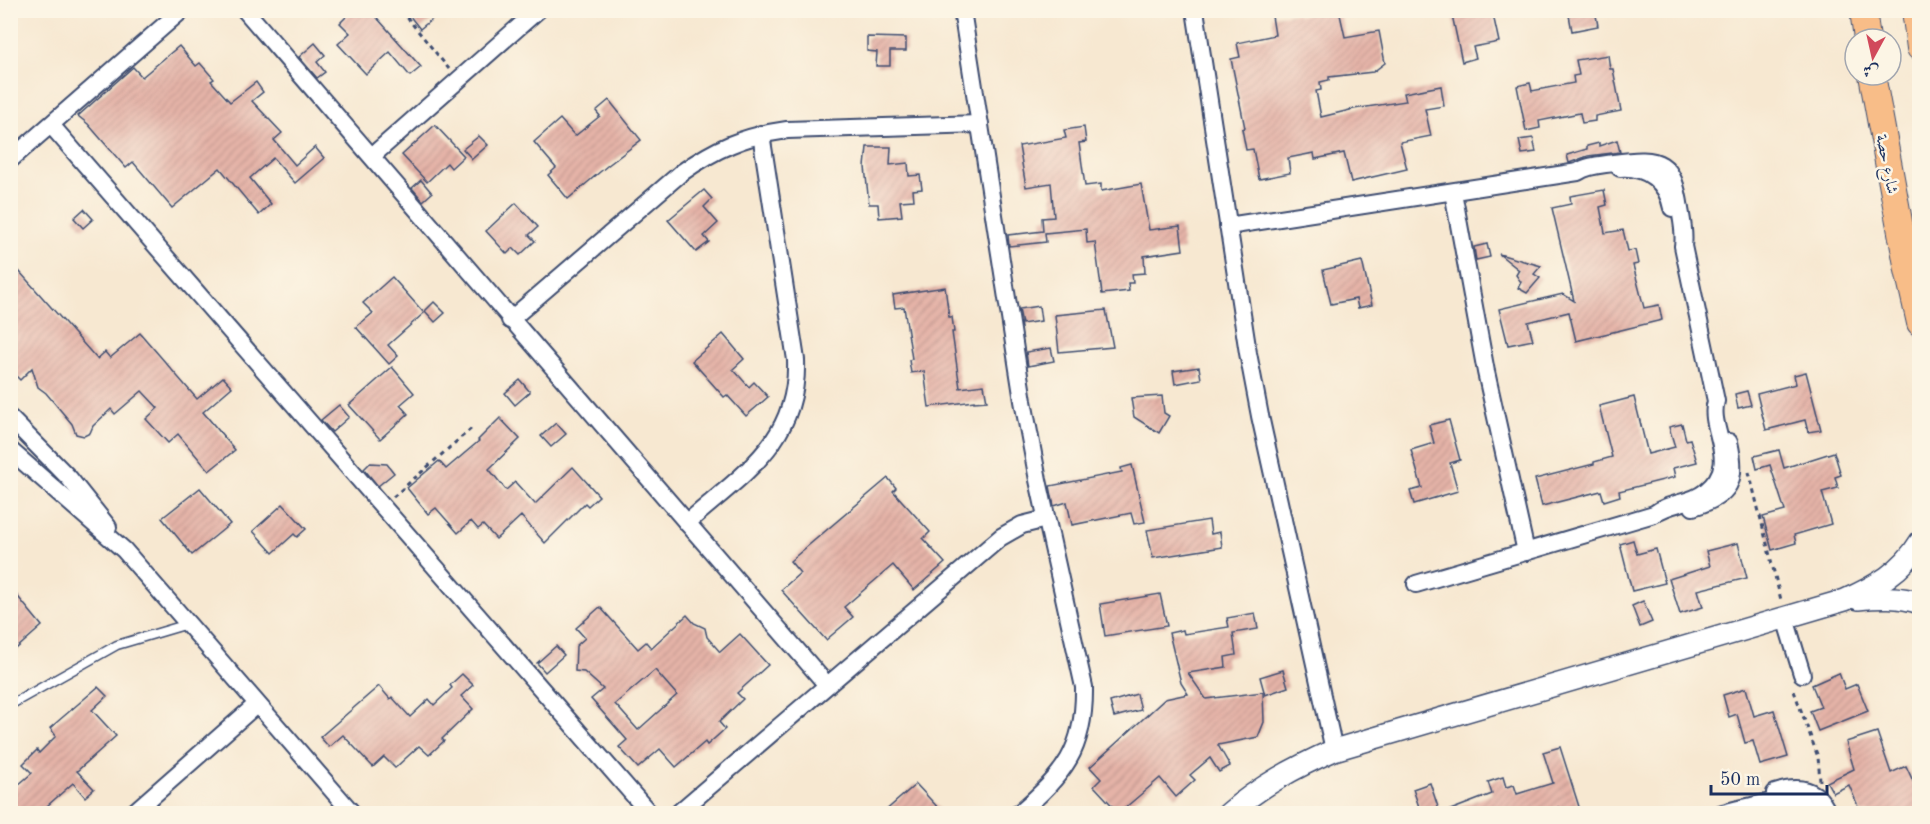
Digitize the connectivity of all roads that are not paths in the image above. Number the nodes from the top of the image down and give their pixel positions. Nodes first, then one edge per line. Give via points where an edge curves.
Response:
1 (182, 10) edge
2 (244, 10) edge
3 (538, 10) edge
4 (962, 10) edge
5 (1863, 10) edge
6 (1915, 10) edge
7 (1196, 11) edge
8 (1865, 27) edge
9 (1920, 48) edge
10 (1874, 87) edge
11 (980, 124) junction
12 (51, 125) junction
13 (761, 134) junction
14 (372, 156) junction
15 (10, 160) edge
16 (1453, 192) junction
17 (1228, 226) junction
18 (510, 320) junction
19 (1920, 323) edge
20 (1716, 401) junction
21 (10, 418) edge
22 (10, 450) edge
23 (1654, 514) junction
24 (1046, 519) junction
25 (687, 523) junction
26 (1920, 542) edge
27 (124, 550) junction
28 (1526, 552) junction
29 (1416, 584) dead end
30 (1845, 600) junction
31 (1920, 603) edge
32 (1785, 618) junction
33 (188, 624) junction
34 (1802, 674) dead end
35 (827, 685) junction
36 (257, 704) junction
37 (10, 705) edge
38 (1334, 750) junction
39 (1818, 805) edge
40 (132, 813) edge
41 (353, 813) edge
42 (650, 813) edge
43 (677, 813) edge
44 (1018, 813) edge
45 (1228, 813) edge
46 (1720, 813) edge
47 (1828, 813) edge

1 - 12 street
2 - 14 street
3 - 14 street
4 - 11 street
5 - 8 main road
6 - 9 main road
7 - 17 street
10 - 19 main road, شارع حصة
11 - 13 street
11 - 24 street via 1023,401
12 - 15 street
12 - 42 street
13 - 18 street via 723,147 681,173
13 - 25 street via 795,360 795,391 786,420 770,447
14 - 18 street
16 - 17 street
16 - 20 street via 1637,159 1660,164 1675,182 1683,246
16 - 28 street via 1486,372
17 - 38 street via 1260,416
18 - 25 street
20 - 23 street via 1714,411 1723,457 1719,475 1701,496
20 - 23 street via 1722,410 1734,465 1730,483 1715,499 1666,515
21 - 27 street via 81,492
22 - 27 street
23 - 28 street
24 - 35 street via 1022,525 1001,537
24 - 44 street via 1084,687 1084,709 1081,731 1062,772
25 - 35 street
26 - 30 street via 1884,582
27 - 33 street
28 - 29 street
30 - 31 street via 1880,596
30 - 32 street
32 - 34 street
32 - 38 street
33 - 36 street
33 - 37 lane via 110,648
35 - 43 street
36 - 40 street
36 - 41 street
38 - 45 street via 1276,779
39 - 46 street via 1803,789 1787,789
39 - 47 street

